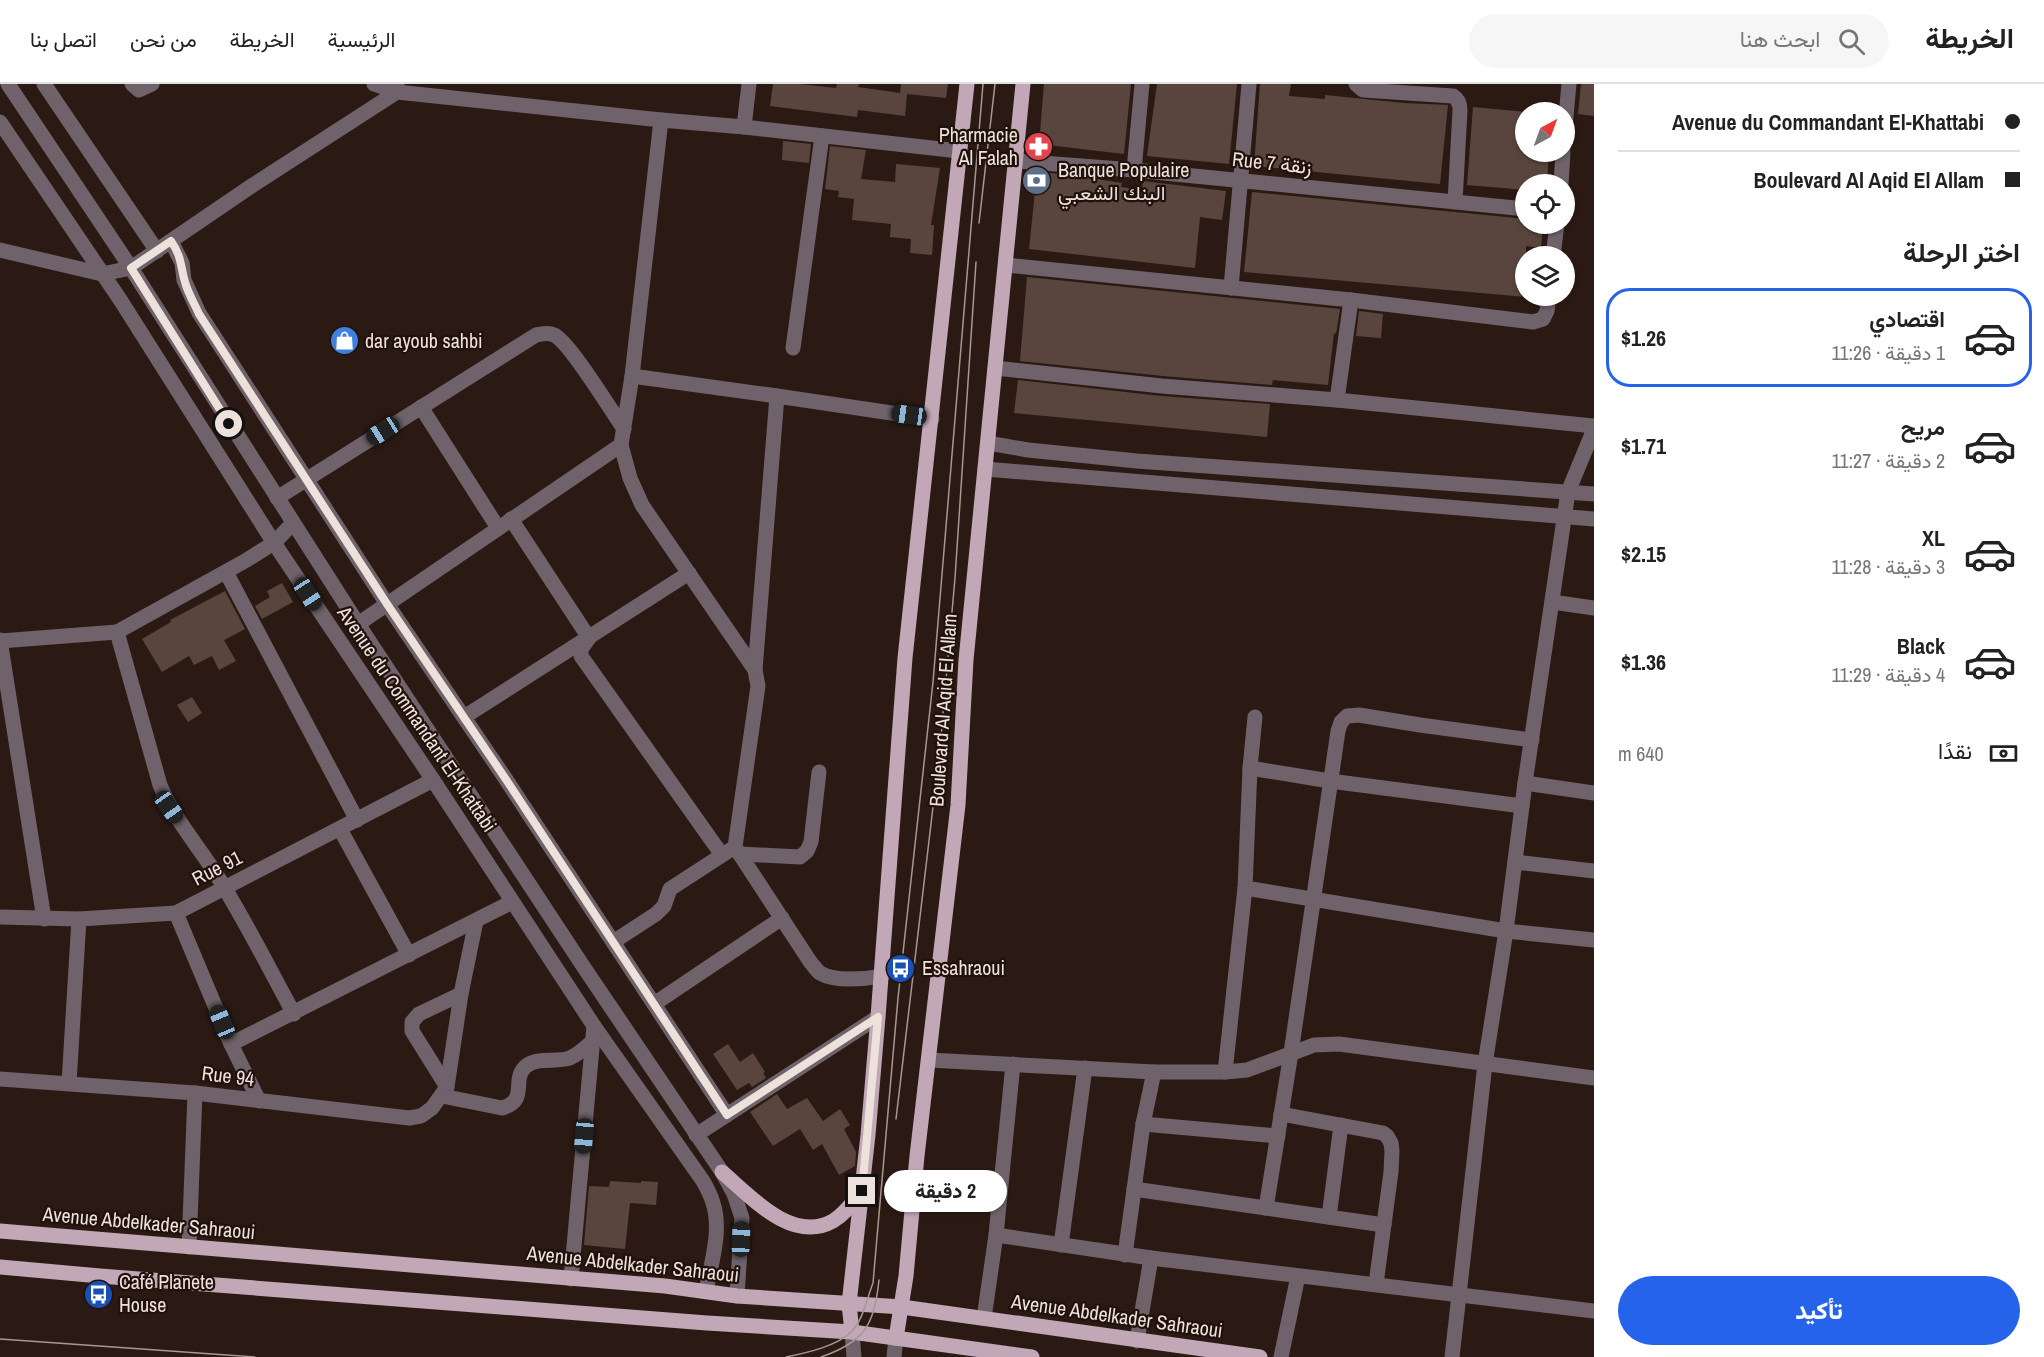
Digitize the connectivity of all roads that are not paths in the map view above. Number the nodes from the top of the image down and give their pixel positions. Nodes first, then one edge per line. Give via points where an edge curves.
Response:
1 (8, 84) edge
2 (44, 84) edge
3 (132, 84) edge
4 (152, 84) edge
5 (374, 84) edge
6 (749, 84) edge
7 (967, 84) edge
8 (1023, 84) edge
9 (1142, 84) edge
10 (1250, 84) edge
11 (1356, 84) edge
12 (1569, 84) edge
13 (397, 88) edge
14 (1567, 102) edge
15 (661, 120) junction
16 (0, 122) edge
17 (744, 127) junction
18 (822, 136) junction
19 (959, 151) junction
20 (1015, 161) junction
21 (1134, 170) junction
22 (1240, 181) junction
23 (1455, 202) junction
24 (1515, 207) edge
25 (171, 241) junction
26 (0, 250) edge
27 (157, 251) junction
28 (1006, 265) junction
29 (131, 268) junction
30 (102, 274) junction
31 (1231, 288) junction
32 (1351, 300) junction
33 (1548, 306) edge
34 (793, 348) dead end
35 (995, 368) junction
36 (632, 376) junction
37 (777, 396) junction
38 (1337, 400) junction
39 (422, 407) junction
40 (932, 418) junction
41 (1594, 427) edge
42 (624, 429) junction
43 (988, 443) junction
44 (621, 445) junction
45 (985, 469) junction
46 (308, 479) junction
47 (1568, 492) junction
48 (1594, 494) edge
49 (277, 498) junction
50 (1565, 516) junction
51 (511, 519) junction
52 (1594, 519) edge
53 (293, 523) junction
54 (498, 528) junction
55 (274, 543) junction
56 (226, 572) junction
57 (689, 573) junction
58 (1552, 602) junction
59 (387, 604) junction
60 (1594, 608) edge
61 (357, 624) junction
62 (117, 632) junction
63 (589, 638) junction
64 (0, 641) edge
65 (754, 670) junction
66 (464, 717) junction
67 (1255, 717) dead end
68 (1532, 740) junction
69 (1250, 768) junction
70 (819, 772) dead end
71 (433, 780) junction
72 (1330, 781) junction
73 (1525, 783) junction
74 (1594, 793) edge
75 (1522, 806) junction
76 (357, 820) junction
77 (340, 829) junction
78 (738, 851) junction
79 (722, 855) junction
80 (1515, 862) junction
81 (1594, 871) edge
82 (225, 888) junction
83 (1245, 888) junction
84 (1314, 899) junction
85 (513, 902) junction
86 (176, 912) junction
87 (0, 917) edge
88 (782, 918) junction
89 (44, 919) junction
90 (79, 920) junction
91 (476, 921) junction
92 (1506, 931) junction
93 (1594, 940) edge
94 (613, 942) junction
95 (409, 955) junction
96 (882, 976) junction
97 (461, 994) junction
98 (654, 1004) junction
99 (294, 1014) junction
100 (878, 1017) junction
101 (593, 1034) junction
102 (231, 1044) junction
103 (1291, 1053) junction
104 (929, 1060) junction
105 (1013, 1064) junction
106 (1485, 1064) junction
107 (1085, 1068) junction
108 (1154, 1072) junction
109 (1225, 1072) junction
110 (0, 1078) edge
111 (1594, 1078) edge
112 (69, 1083) junction
113 (444, 1092) junction
114 (195, 1093) junction
115 (259, 1101) junction
116 (1281, 1114) junction
117 (727, 1115) junction
118 (1143, 1124) junction
119 (1341, 1125) junction
120 (696, 1136) junction
121 (1278, 1136) junction
122 (722, 1172) junction
123 (1134, 1189) junction
124 (862, 1191) junction
125 (1266, 1208) junction
126 (1329, 1217) junction
127 (1383, 1225) junction
128 (0, 1232) edge
129 (996, 1235) junction
130 (1061, 1245) junction
131 (189, 1247) junction
132 (1125, 1255) junction
133 (1151, 1258) junction
134 (0, 1267) edge
135 (1298, 1276) junction
136 (571, 1278) junction
137 (1376, 1284) junction
138 (706, 1291) junction
139 (1458, 1293) junction
140 (737, 1296) junction
141 (849, 1304) junction
142 (902, 1307) junction
143 (1594, 1311) edge
144 (984, 1318) junction
145 (852, 1332) junction
146 (896, 1338) junction
147 (1137, 1341) junction
148 (854, 1357) edge
149 (894, 1357) edge
150 (1032, 1357) edge
151 (1260, 1357) edge
152 (1281, 1357) edge
153 (1452, 1357) edge

1 - 29 street, Avenue du Commandant El-Khattabi
2 - 27 street
3 - 4 street via 139,90
5 - 13 street
6 - 17 street
7 - 19 main road, Boulevard Al Aqid El Allam
8 - 20 main road, Boulevard Al Aqid El Allam
9 - 21 street
10 - 22 street
11 - 23 street via 1363,90 1456,99 1460,110
12 - 14 street
13 - 15 street
13 - 25 street
15 - 17 street
15 - 36 street
16 - 30 street, Avenue du Commandant El-Khattabi
17 - 18 street
18 - 19 street
18 - 34 street
19 - 40 main road, Boulevard Al Aqid El Allam
20 - 21 street, Rue 7 زنقة
20 - 28 main road, Boulevard Al Aqid El Allam
21 - 22 street, Rue 7 زنقة
22 - 23 street, Rue 7 زنقة
22 - 31 street
23 - 24 street, Rue 7 زنقة
25 - 27 street
25 - 46 street via 199,314
26 - 30 street
27 - 29 street
28 - 31 street
28 - 35 main road, Boulevard Al Aqid El Allam
29 - 30 street
29 - 49 street, Avenue du Commandant El-Khattabi
30 - 55 street, Avenue du Commandant El-Khattabi
31 - 32 street
32 - 33 street via 1533,322 1543,319
32 - 38 street
35 - 38 street via 1162,387
35 - 43 main road, Boulevard Al Aqid El Allam
36 - 37 street
36 - 42 street
37 - 40 street
37 - 65 street
38 - 41 street
39 - 42 street via 545,333 554,334 567,346
39 - 46 street
39 - 54 street
40 - 96 main road, Boulevard Al Aqid El Allam via 905,658
41 - 47 street
42 - 44 street
43 - 45 main road, Boulevard Al Aqid El Allam
43 - 47 street via 1137,460
44 - 51 street
44 - 57 street via 642,505
45 - 50 street
45 - 104 main road, Boulevard Al Aqid El Allam via 966,660 958,805
46 - 49 street
46 - 59 street
47 - 48 street
47 - 50 street
49 - 53 street, Avenue du Commandant El-Khattabi
50 - 52 street
50 - 58 street
51 - 54 street
51 - 63 street
53 - 55 street
53 - 61 street, Avenue du Commandant El-Khattabi
54 - 59 street
55 - 56 street
55 - 71 street, Avenue du Commandant El-Khattabi
56 - 62 street
56 - 76 street
57 - 63 street
57 - 65 street
58 - 60 street
58 - 68 street
59 - 61 street
59 - 66 street
61 - 120 street, Avenue du Commandant El-Khattabi
62 - 64 street
62 - 82 street via 169,807
63 - 66 street
63 - 79 street via 581,656
64 - 89 street
65 - 78 street via 758,686
66 - 94 street
67 - 69 street
68 - 72 street via 1347,716 1338,731
68 - 73 street
69 - 72 street
69 - 83 street
70 - 78 street via 807,851 800,857
71 - 76 street, Rue 91
71 - 85 street, Avenue du Commandant El-Khattabi
72 - 75 street
72 - 84 street
73 - 74 street
73 - 75 street
75 - 80 street
76 - 77 street, Rue 91
77 - 82 street, Rue 91
77 - 95 street
78 - 79 street
78 - 88 street
79 - 94 street via 670,889 664,906 656,914
80 - 81 street
80 - 92 street
82 - 86 street, Rue 91
82 - 99 street
83 - 84 street
83 - 109 street
84 - 92 street
84 - 103 street
85 - 91 street
85 - 101 street, Avenue du Commandant El-Khattabi
86 - 90 street, Rue 91
86 - 102 street
87 - 89 street, Rue 91
88 - 96 street via 819,973 865,979
88 - 98 street
89 - 90 street, Rue 91
90 - 112 street
91 - 95 street
91 - 97 street
92 - 93 street
92 - 106 street
94 - 98 street
95 - 99 street
96 - 100 main road, Boulevard Al Aqid El Allam
97 - 113 street
97 - 113 street via 419,1014 412,1022 412,1031
98 - 117 street
99 - 102 street
100 - 117 street
100 - 124 main road, Boulevard Al Aqid El Allam
101 - 113 street via 579,1053 569,1058 544,1060 523,1069 518,1097 511,1105 502,1108
101 - 136 street
101 - 138 street, Avenue du Commandant El-Khattabi via 703,1181 713,1204 716,1231
102 - 115 street
103 - 106 street via 1314,1045 1339,1044
103 - 109 street via 1247,1070
103 - 116 street
104 - 105 street
104 - 142 main road, Boulevard Al Aqid El Allam
105 - 107 street
105 - 129 street
106 - 111 street
106 - 139 street
107 - 108 street
107 - 130 street
108 - 109 street
108 - 118 street
110 - 112 street, Rue 94
112 - 114 street, Rue 94
113 - 115 street, Rue 94 via 432,1108 409,1118
114 - 115 street, Rue 94
114 - 131 street
116 - 119 street
116 - 121 street
117 - 120 street
118 - 121 street
118 - 123 street
119 - 126 street
119 - 127 street via 1383,1132 1391,1143
120 - 122 street, Avenue du Commandant El-Khattabi
121 - 125 street
122 - 124 main road via 775,1215 806,1227 831,1222
122 - 140 street, Avenue du Commandant El-Khattabi via 742,1218
123 - 125 street
123 - 132 street
124 - 141 main road, Boulevard Al Aqid El Allam
125 - 126 street
126 - 127 street
127 - 137 street
128 - 131 main road, Avenue Abdelkader Sahraoui
129 - 130 street
129 - 144 street
130 - 132 street
131 - 136 main road, Avenue Abdelkader Sahraoui
132 - 133 street
133 - 135 street
133 - 147 street
134 - 145 main road
135 - 137 street
135 - 152 street
136 - 138 main road, Avenue Abdelkader Sahraoui
137 - 139 street
138 - 140 main road, Avenue Abdelkader Sahraoui
139 - 143 street
139 - 153 street
140 - 141 main road, Avenue Abdelkader Sahraoui
141 - 142 main road, Avenue Abdelkader Sahraoui
141 - 145 main road, Boulevard Al Aqid El Allam
142 - 144 main road, Avenue Abdelkader Sahraoui
142 - 146 main road, Boulevard Al Aqid El Allam
144 - 147 main road, Avenue Abdelkader Sahraoui
145 - 146 main road
145 - 148 street
146 - 149 street
146 - 150 main road
147 - 151 main road, Avenue Abdelkader Sahraoui

